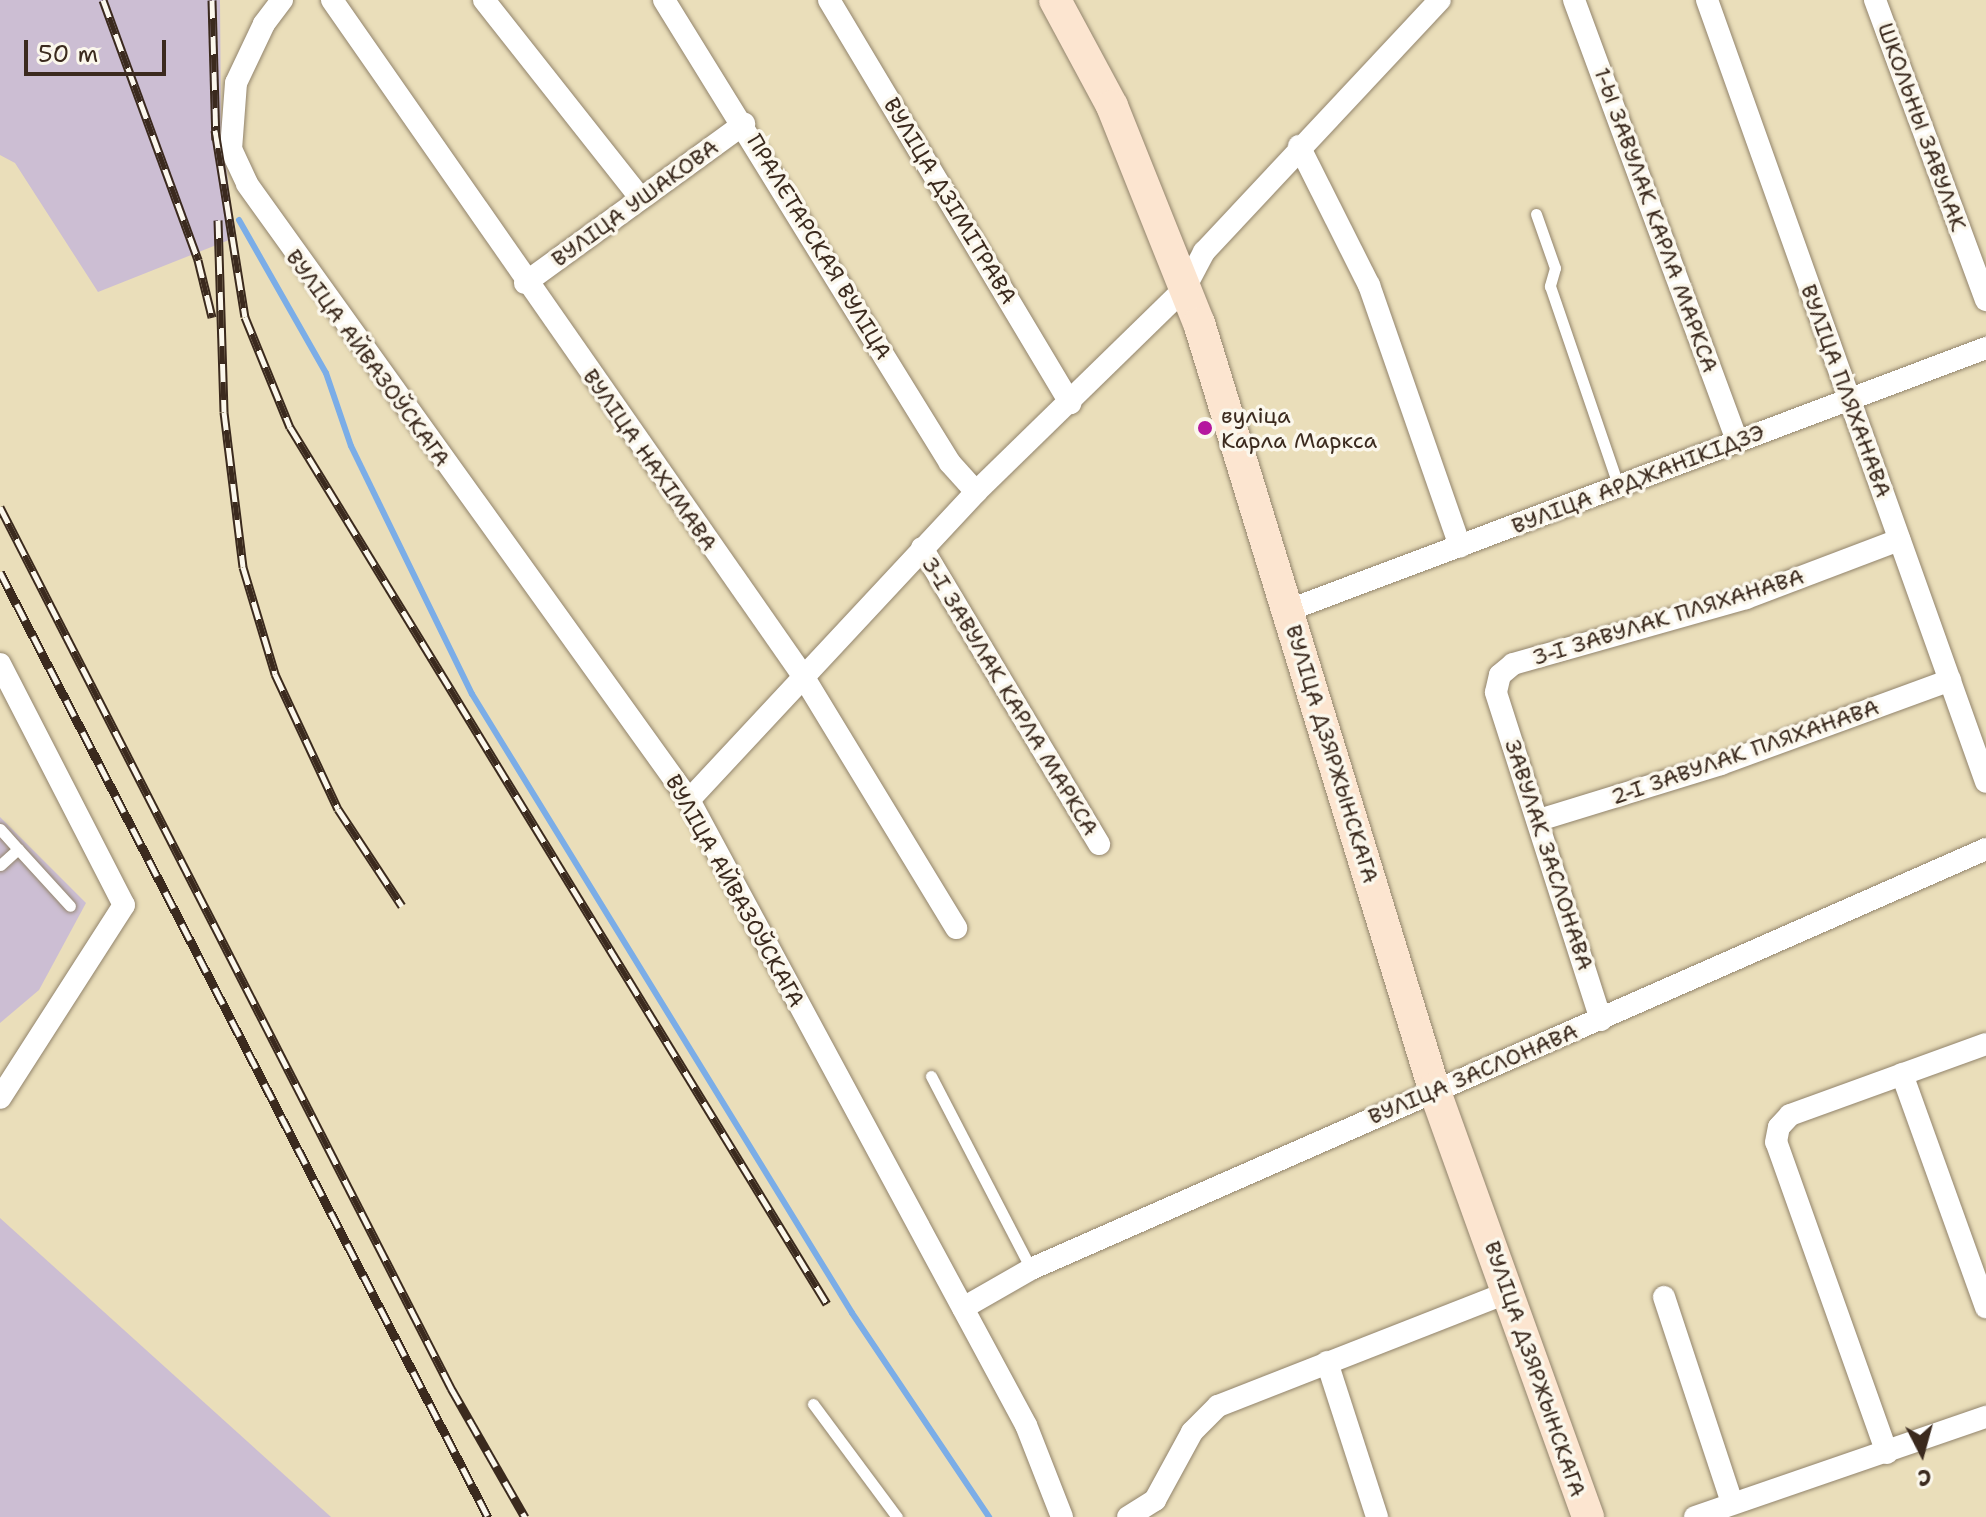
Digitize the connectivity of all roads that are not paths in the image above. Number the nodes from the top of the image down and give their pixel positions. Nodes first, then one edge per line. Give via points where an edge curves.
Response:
1 (282, 0) edge
2 (332, 0) edge
3 (484, 0) edge
4 (664, 0) edge
5 (829, 0) edge
6 (1055, 0) edge
7 (1440, 0) edge
8 (1574, 0) edge
9 (1707, 0) edge
10 (1875, 0) edge
11 (744, 124) junction
12 (1299, 146) junction
13 (641, 199) junction
14 (1536, 214) dead end
15 (525, 283) junction
16 (1185, 288) junction
17 (1986, 300) edge
18 (1986, 348) edge
19 (1848, 398) junction
20 (1070, 403) junction
21 (1737, 441) junction
22 (1619, 487) junction
23 (976, 492) junction
24 (1899, 540) junction
25 (1460, 547) junction
26 (922, 548) junction
27 (1289, 610) junction
28 (0, 664) edge
29 (803, 676) junction
30 (1950, 680) junction
31 (1496, 692) joint
32 (1986, 782) edge
33 (689, 800) junction
34 (1539, 820) junction
35 (0, 829) edge
36 (1099, 844) dead end
37 (18, 849) junction
38 (1986, 849) edge
39 (0, 865) edge
40 (70, 906) dead end
41 (956, 928) dead end
42 (1601, 1020) junction
43 (1986, 1044) edge
44 (1902, 1074) junction
45 (931, 1076) dead end
46 (1434, 1089) junction
47 (0, 1098) edge
48 (1031, 1269) junction
49 (1509, 1292) junction
50 (1664, 1297) dead end
51 (1986, 1307) edge
52 (963, 1308) junction
53 (1327, 1362) junction
54 (813, 1404) dead end
55 (1986, 1417) edge
56 (1887, 1453) junction
57 (1732, 1503) junction
58 (897, 1517) edge
59 (1062, 1517) edge
60 (1128, 1517) edge
61 (1377, 1517) edge
62 (1588, 1517) edge
63 (1695, 1517) edge

1 - 33 street, ВУЛІЦА АЙВАЗОЎСКАГА via 264,24 236,83 231,149 247,184
2 - 15 street, ВУЛІЦА НАХІМАВА
3 - 13 street
4 - 11 street, ПРАЛЕТАРСКАЯ ВУЛІЦА
5 - 20 street, ВУЛІЦА ДЗІМІТРАВА
6 - 16 street, ВУЛІЦА ДЗЯРЖЫНСКАГА via 1112,106
7 - 12 street
8 - 21 street, 1-Ы ЗАВУЛАК КАРЛА МАРКСА
9 - 19 street, ВУЛІЦА ПЛЯХАНАВА
10 - 17 street, ШКОЛЬНЫ ЗАВУЛАК
11 - 13 street, ВУЛІЦА УШАКОВА
11 - 23 street, ПРАЛЕТАРСКАЯ ВУЛІЦА via 950,463
12 - 16 street via 1204,252
12 - 25 street via 1369,285
13 - 15 street, ВУЛІЦА УШАКОВА
14 - 22 lane via 1555,268 1550,286
15 - 29 street, ВУЛІЦА НАХІМАВА
16 - 20 street
16 - 27 street, ВУЛІЦА ДЗЯРЖЫНСКАГА
18 - 19 street, ВУЛІЦА АРДЖАНІКІДЗЭ
19 - 21 street, ВУЛІЦА АРДЖАНІКІДЗЭ
19 - 24 street, ВУЛІЦА ПЛЯХАНАВА
20 - 23 street
21 - 22 street, ВУЛІЦА АРДЖАНІКІДЗЭ
22 - 25 street, ВУЛІЦА АРДЖАНІКІДЗЭ
23 - 26 street
24 - 30 street, ВУЛІЦА ПЛЯХАНАВА
24 - 31 street, 3-І ЗАВУЛАК ПЛЯХАНАВА via 1746,598 1513,664 1500,675
25 - 27 street, ВУЛІЦА АРДЖАНІКІДЗЭ
26 - 29 street
26 - 36 street, 3-І ЗАВУЛАК КАРЛА МАРКСА
27 - 46 street, ВУЛІЦА ДЗЯРЖЫНСКАГА
28 - 47 street via 124,905
29 - 33 street
29 - 41 street, ВУЛІЦА НАХІМАВА
30 - 32 street, ВУЛІЦА ПЛЯХАНАВА
30 - 34 street, 2-І ЗАВУЛАК ПЛЯХАНАВА via 1721,764
31 - 34 street, ЗАВУЛАК ЗАСЛОНАВА
33 - 52 street, ВУЛІЦА АЙВАЗОЎСКАГА
34 - 42 street, ЗАВУЛАК ЗАСЛОНАВА
35 - 37 lane
37 - 39 lane
37 - 40 lane
38 - 42 street, ВУЛІЦА ЗАСЛОНАВА
42 - 46 street, ВУЛІЦА ЗАСЛОНАВА
43 - 44 street
44 - 51 street
44 - 56 street via 1790,1115 1779,1127 1776,1142
45 - 48 lane
46 - 48 street, ВУЛІЦА ЗАСЛОНАВА
46 - 49 street, ВУЛІЦА ДЗЯРЖЫНСКАГА
48 - 52 street, ВУЛІЦА ЗАСЛОНАВА
49 - 53 street
49 - 62 street, ВУЛІЦА ДЗЯРЖЫНСКАГА
50 - 57 street
52 - 59 street, ВУЛІЦА АЙВАЗОЎСКАГА via 1026,1425
53 - 60 street via 1218,1406 1192,1432 1155,1500
53 - 61 street
54 - 58 lane
55 - 56 street
56 - 57 street
57 - 63 street

